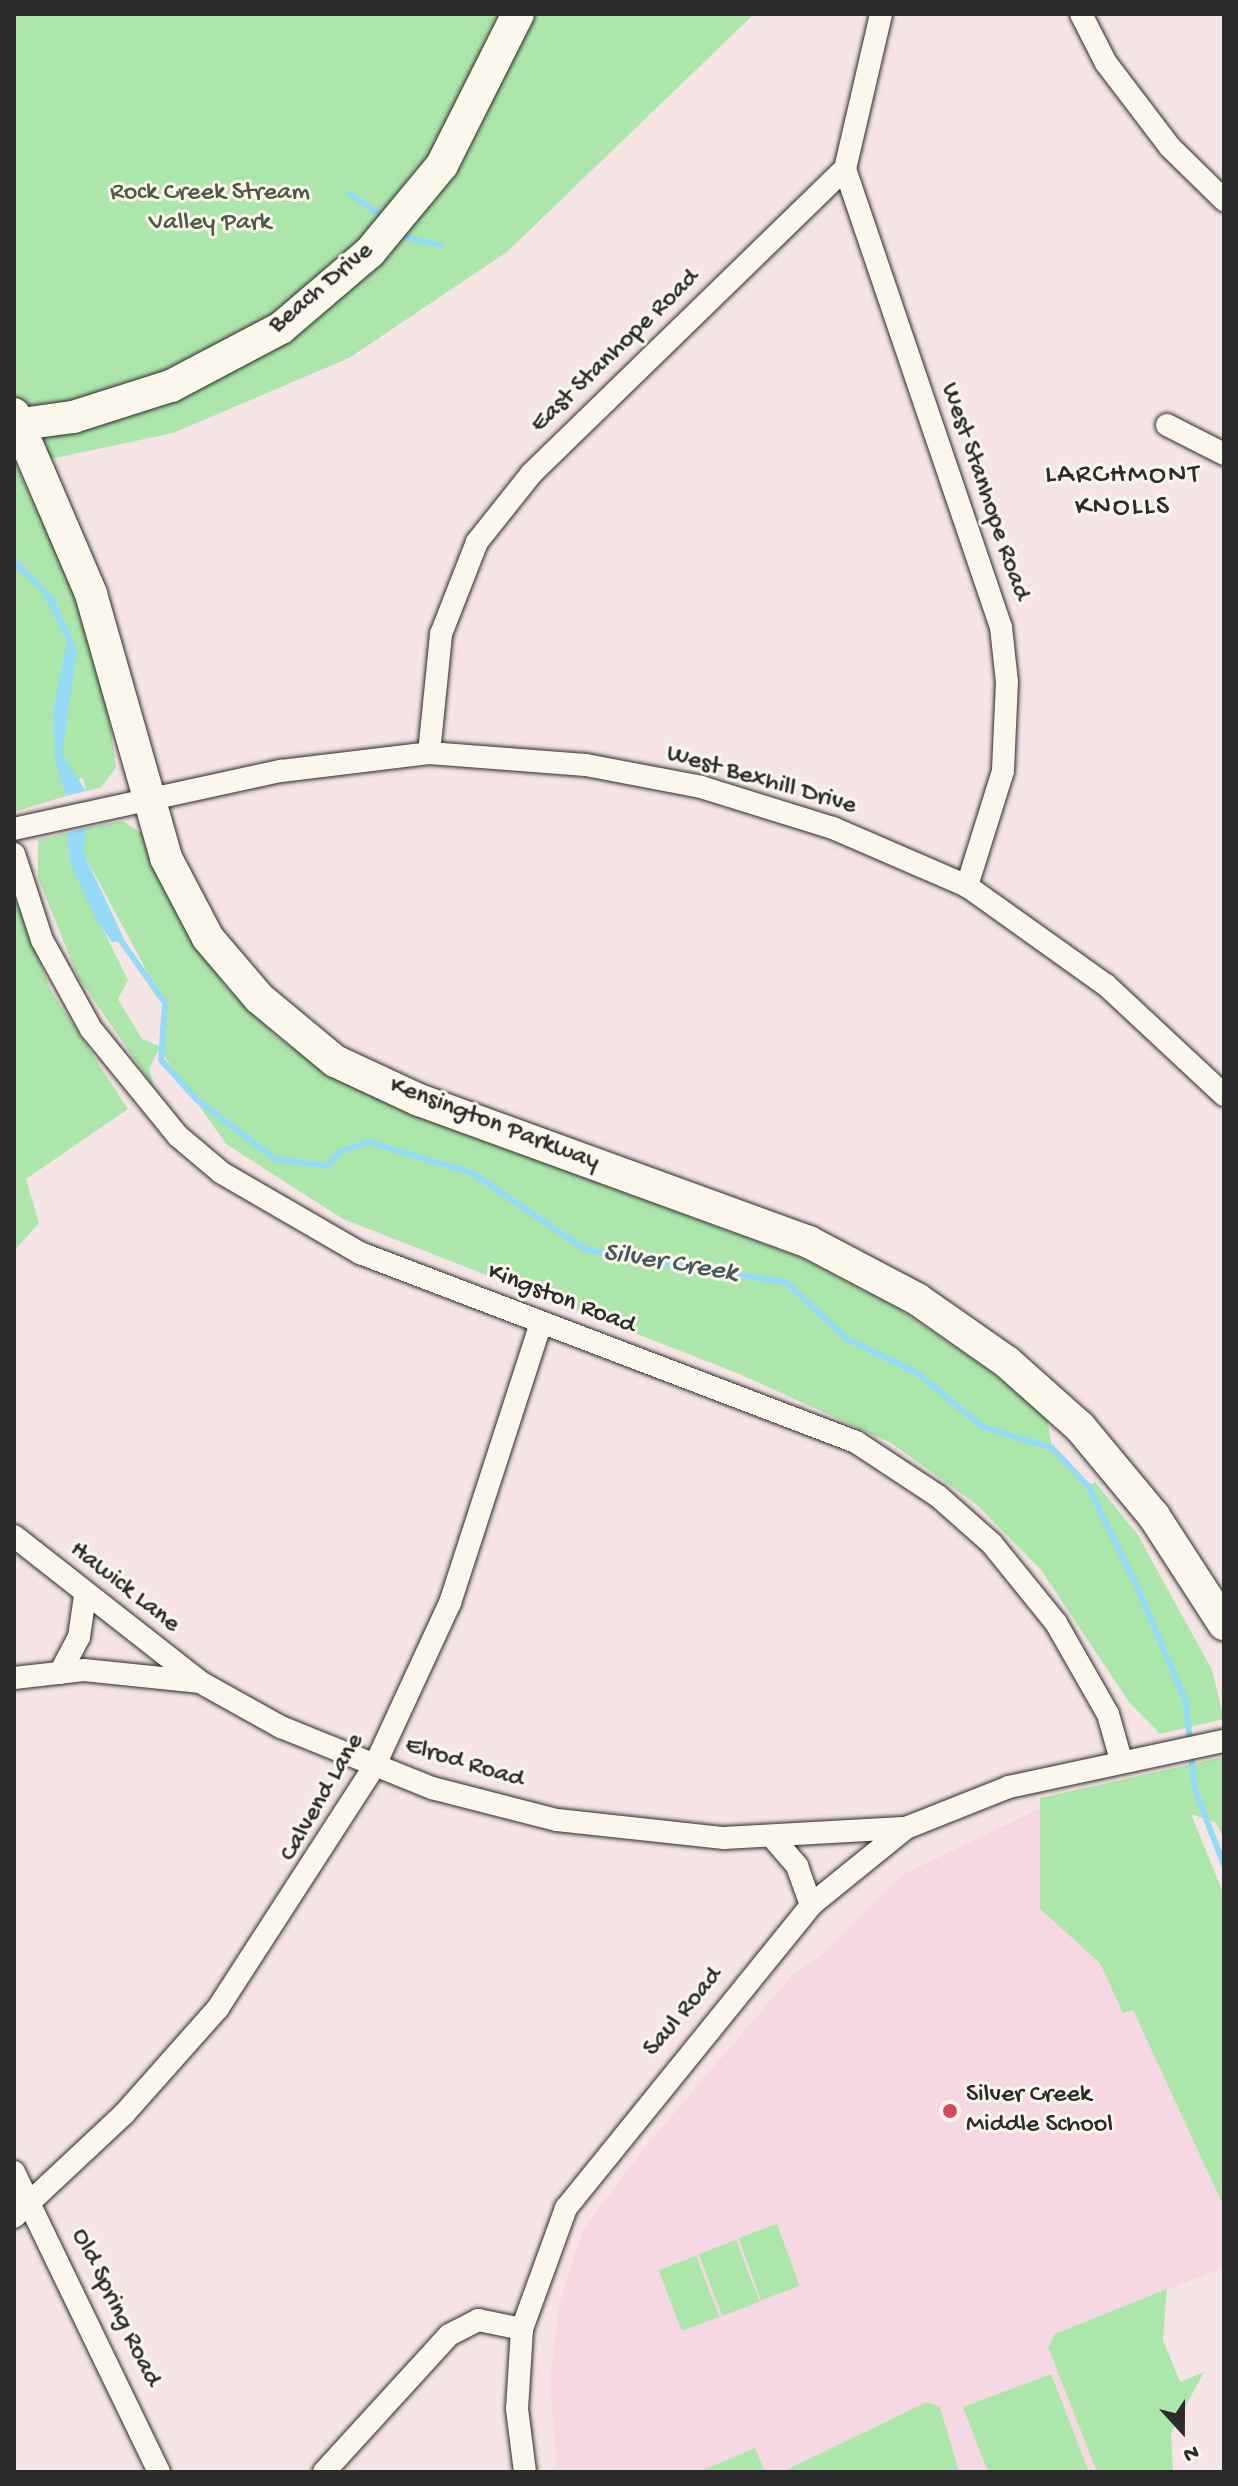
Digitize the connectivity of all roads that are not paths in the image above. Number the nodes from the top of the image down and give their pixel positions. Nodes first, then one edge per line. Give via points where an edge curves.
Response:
1 (518, 14) edge
2 (881, 14) edge
3 (1081, 14) edge
4 (845, 169) junction
5 (1224, 200) edge
6 (16, 421) edge
7 (1167, 425) dead end
8 (1224, 454) edge
9 (429, 753) junction
10 (148, 796) junction
11 (14, 829) edge
12 (14, 854) edge
13 (967, 886) junction
14 (1224, 1095) edge
15 (541, 1323) junction
16 (14, 1536) edge
17 (85, 1596) junction
18 (1224, 1624) edge
19 (60, 1673) junction
20 (14, 1678) edge
21 (200, 1682) junction
22 (1218, 1742) edge
23 (1121, 1760) junction
24 (375, 1765) junction
25 (906, 1828) junction
26 (773, 1838) junction
27 (811, 1905) junction
28 (14, 2172) edge
29 (34, 2203) junction
30 (14, 2217) edge
31 (522, 2329) junction
32 (159, 2472) edge
33 (324, 2472) edge
34 (525, 2472) edge

1 - 6 street, Beach Drive via 442,165 370,252 281,328 171,386
2 - 4 street
3 - 5 street via 1106,63 1170,147
4 - 9 street, East Stanhope Road via 531,474 477,542 441,634
4 - 13 street, West Stanhope Road via 1001,627 1003,771
6 - 10 street, Kensington Parkway via 91,594
7 - 8 street
9 - 10 street, West Bexhill Drive
9 - 13 street, West Bexhill Drive via 586,765 701,787 833,828
10 - 11 street, West Bexhill Drive
10 - 18 street, Kensington Parkway via 166,858 208,938 259,998 335,1061 419,1100 809,1242 917,1299 1007,1362 1080,1427 1154,1516
12 - 15 street, Kingston Road via 42,940 91,1029 178,1136 282,1214
13 - 14 street, West Bexhill Drive via 1106,985
15 - 23 street, Kingston Road via 825,1426 938,1496 992,1544 1056,1623 1108,1714
15 - 24 street, Calvend Lane via 450,1603
16 - 17 street, Hawick Lane
17 - 19 street via 79,1637
17 - 21 street, Hawick Lane
19 - 20 street, Elrod Road
19 - 21 street, Elrod Road
21 - 24 street, Elrod Road via 281,1727
22 - 23 street, Saul Road
23 - 25 street, Saul Road via 1009,1787
24 - 26 street, Elrod Road via 557,1820
24 - 29 street, Calvend Lane via 218,2008
25 - 26 street, Elrod Road
25 - 27 street, Saul Road
26 - 27 street via 797,1866
27 - 31 street, Saul Road via 594,2166 566,2208
28 - 29 street, Old Spring Road
29 - 30 street, Calvend Lane
29 - 32 street, Old Spring Road
31 - 33 street via 478,2320 449,2335
31 - 34 street, Saul Road via 517,2409

